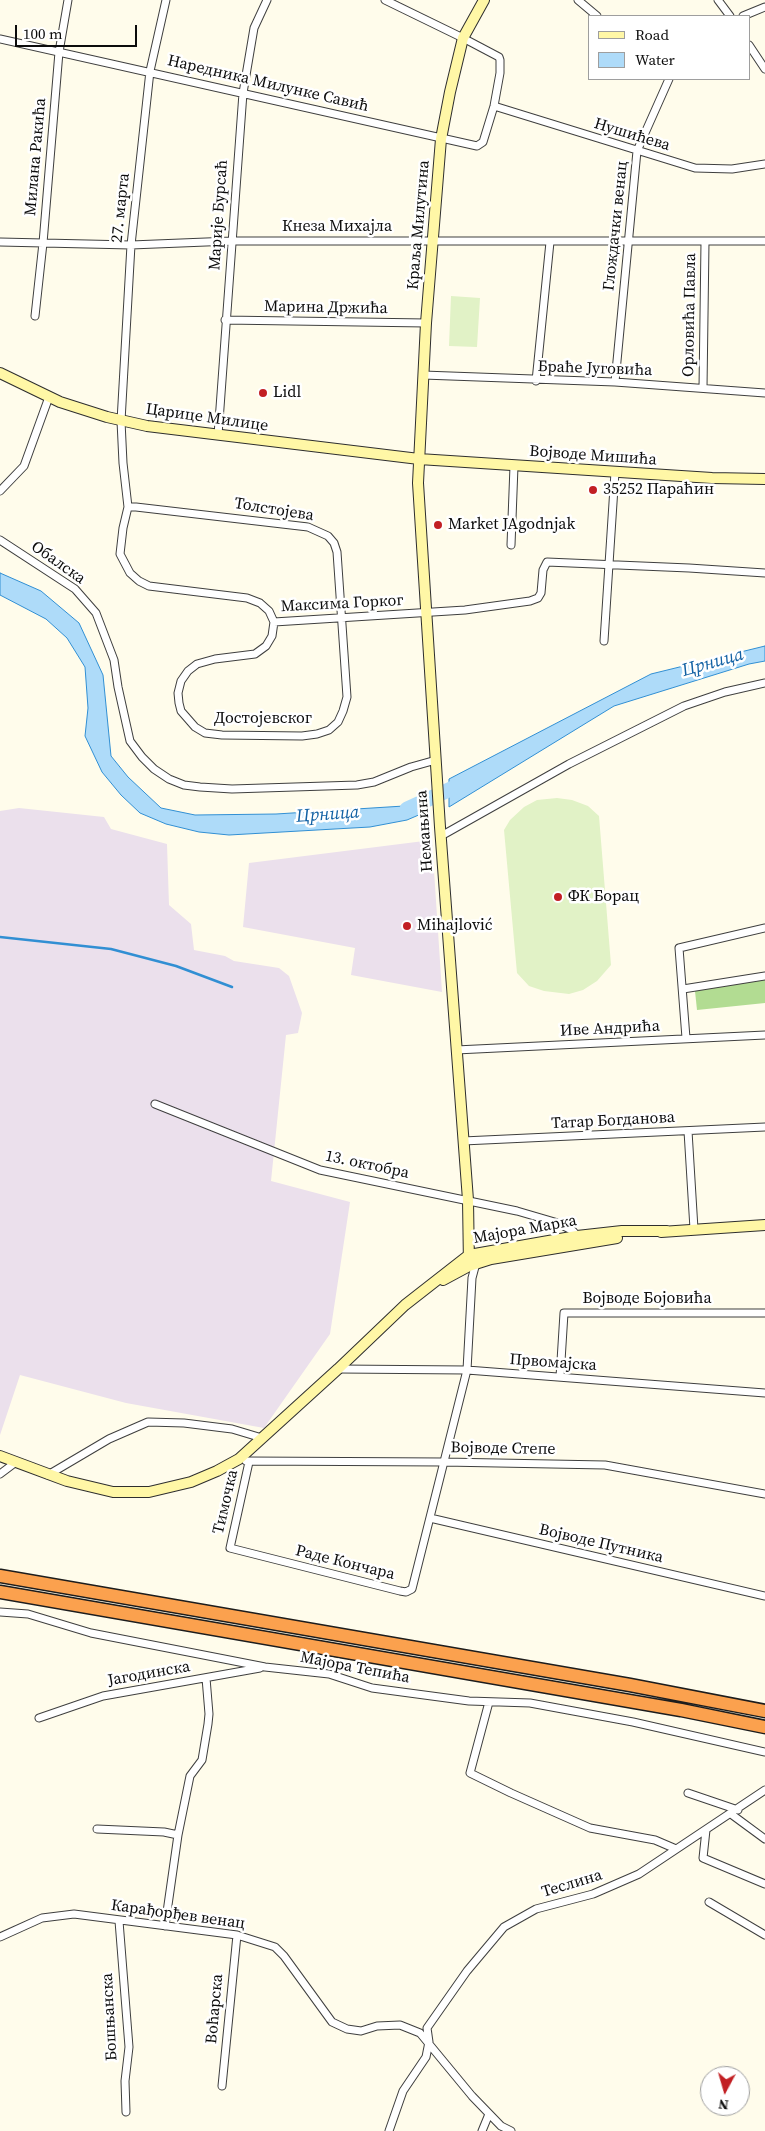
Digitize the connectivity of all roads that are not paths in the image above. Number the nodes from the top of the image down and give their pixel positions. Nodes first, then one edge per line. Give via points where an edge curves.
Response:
1 (68, 0) edge
2 (166, 0) edge
3 (267, 0) edge
4 (385, 0) edge
5 (484, 0) edge
6 (578, 0) edge
7 (718, 0) edge
8 (765, 7) edge
9 (596, 15) edge
10 (729, 15) edge
11 (745, 15) edge
12 (0, 38) edge
13 (463, 38) junction
14 (750, 46) edge
15 (59, 52) junction
16 (765, 69) edge
17 (150, 71) junction
18 (669, 80) edge
19 (243, 93) junction
20 (494, 106) junction
21 (441, 139) junction
22 (638, 151) junction
23 (765, 164) edge
24 (432, 240) junction
25 (231, 241) junction
26 (628, 241) junction
27 (765, 241) edge
28 (0, 242) edge
29 (43, 242) junction
30 (550, 242) junction
31 (706, 242) junction
32 (130, 245) junction
33 (35, 316) dead end
34 (225, 320) junction
35 (426, 323) junction
36 (0, 373) edge
37 (423, 375) junction
38 (536, 381) junction
39 (614, 382) junction
40 (703, 388) junction
41 (765, 393) edge
42 (49, 397) junction
43 (121, 421) junction
44 (218, 435) junction
45 (419, 459) junction
46 (514, 466) junction
47 (615, 472) junction
48 (765, 479) edge
49 (0, 491) edge
50 (128, 507) junction
51 (0, 540) edge
52 (511, 545) dead end
53 (609, 564) junction
54 (765, 573) edge
55 (427, 613) junction
56 (343, 619) junction
57 (274, 622) junction
58 (604, 641) dead end
59 (765, 682) edge
60 (436, 763) junction
61 (440, 832) junction
62 (765, 928) edge
63 (765, 976) edge
64 (683, 989) junction
65 (765, 1035) edge
66 (686, 1038) junction
67 (456, 1050) junction
68 (155, 1104) dead end
69 (765, 1127) edge
70 (688, 1131) junction
71 (463, 1141) junction
72 (468, 1200) junction
73 (765, 1225) edge
74 (694, 1229) junction
75 (666, 1231) junction
76 (577, 1236) junction
77 (473, 1259) junction
78 (765, 1312) edge
79 (338, 1369) junction
80 (467, 1370) junction
81 (560, 1377) junction
82 (765, 1393) edge
83 (262, 1438) junction
84 (0, 1456) edge
85 (239, 1459) junction
86 (16, 1462) junction
87 (249, 1462) junction
88 (444, 1462) junction
89 (0, 1474) edge
90 (48, 1475) junction
91 (765, 1494) edge
92 (430, 1518) junction
93 (230, 1548) joint
94 (0, 1576) edge
95 (0, 1592) edge
96 (765, 1596) edge
97 (0, 1612) edge
98 (265, 1667) junction
99 (206, 1678) junction
100 (489, 1702) junction
101 (765, 1711) edge
102 (39, 1718) dead end
103 (765, 1727) edge
104 (765, 1752) edge
105 (765, 1790) edge
106 (688, 1793) dead end
107 (738, 1810) junction
108 (731, 1814) junction
109 (97, 1829) dead end
110 (706, 1830) junction
111 (178, 1835) junction
112 (765, 1839) edge
113 (676, 1849) junction
114 (765, 1884) edge
115 (709, 1902) dead end
116 (119, 1921) junction
117 (165, 1926) junction
118 (237, 1935) junction
119 (765, 1935) edge
120 (0, 1937) edge
121 (429, 2042) junction
122 (222, 2086) dead end
123 (126, 2112) dead end
124 (489, 2114) junction
125 (389, 2131) edge
126 (482, 2131) edge
127 (511, 2131) edge

1 - 15 street, Милана Ракића
2 - 17 street, 27. марта
3 - 19 street, Марије Бурсаћ via 254,28
4 - 13 street
5 - 13 street, Краља Милутина
6 - 9 street
7 - 10 street
8 - 11 street
12 - 15 street, Наредника Милунке Савић
13 - 20 street via 500,60
13 - 21 street, Краља Милутина
14 - 16 street
15 - 17 street, Наредника Милунке Савић
15 - 29 street, Милана Ракића
17 - 19 street, Наредника Милунке Савић
17 - 32 street, 27. марта
18 - 22 street, Глождачки венац
19 - 21 street, Наредника Милунке Савић
19 - 25 street, Марије Бурсаћ
20 - 21 street via 483,142 477,146
20 - 22 street, Нушићева
21 - 24 street, Краља Милутина
22 - 23 street, Нушићева via 714,170
22 - 26 street, Глождачки венац
24 - 25 street, Кнеза Михајла
24 - 30 street, Кнеза Михајла
24 - 35 street, Краља Милутина
25 - 32 street, Кнеза Михајла
25 - 34 street, Марије Бурсаћ
26 - 30 street, Кнеза Михајла
26 - 31 street, Кнеза Михајла
26 - 39 street, Глождачки венац
27 - 31 street, Кнеза Михајла
28 - 29 street, Кнеза Михајла
29 - 32 street, Кнеза Михајла
29 - 33 street, Милана Ракића
30 - 38 street
31 - 40 street, Орловића Павла
32 - 43 street, 27. марта
34 - 35 street, Марина Држића
34 - 44 street, Марије Бурсаћ
35 - 37 street, Краља Милутина
36 - 42 street, Царице Милице
37 - 38 street, Браће Југовића
37 - 45 street, Краља Милутина
38 - 39 street, Браће Југовића
39 - 40 street, Браће Југовића
40 - 41 street, Браће Југовића
42 - 43 street, Царице Милице
42 - 49 street via 24,466
43 - 44 street, Царице Милице
43 - 50 street, Максима Горког
44 - 45 street, Царице Милице
45 - 46 street, Војводе Мишића
45 - 55 street, Немањина via 418,501
46 - 47 street, Војводе Мишића
46 - 52 street
47 - 48 street, Војводе Мишића
47 - 53 street
50 - 56 street, Толстојева via 278,523 320,531 334,543 337,552
50 - 57 street, Максима Горког via 120,554 130,573 139,581 149,586 247,598 260,603
51 - 60 street, Обалска via 75,590 96,613 114,660 130,741 154,769 169,778 192,786 224,788 357,785 374,782 411,767
53 - 54 street
53 - 55 street, Максима Горког via 547,562 542,570 538,598
53 - 58 street
55 - 56 street, Максима Горког
55 - 60 street, Немањина
56 - 57 street, Максима Горког
56 - 57 street, Достојевског via 347,697 338,722 329,730 302,736 222,735 205,733 195,727 181,711 179,703 181,681 188,671 215,658 255,654 266,646 272,636
59 - 61 street via 684,706
60 - 61 street, Немањина
61 - 67 street, Немањина
62 - 64 street via 681,946 678,951
63 - 64 street
64 - 66 street
65 - 66 street, Иве Андрића
66 - 67 street, Иве Андрића
67 - 71 street, Немањина
68 - 72 street, 13. октобра via 320,1170
69 - 70 street, Татар Богданова
70 - 71 street, Татар Богданова
70 - 74 street
71 - 72 street, Немањина
72 - 76 street, 13. октобра via 558,1223
72 - 77 street, Немањина
73 - 74 street, Мајора Марка
74 - 75 street, Мајора Марка
75 - 76 street, Мајора Марка
75 - 77 street, Мајора Марка
76 - 77 street, Мајора Марка
77 - 79 street, Мајора Марка via 405,1305
77 - 80 street, Раде Кончара
78 - 81 street, Војводе Бојовића via 564,1313
79 - 80 street, Првомајска
79 - 83 street, Мајора Марка
80 - 81 street, Првомајска
80 - 88 street, Раде Кончара
81 - 82 street, Првомајска
83 - 85 street, Мајора Марка
83 - 90 street via 232,1429 148,1422 109,1439
84 - 86 street, Мајора Марка
85 - 87 street, Војводе Степе
85 - 90 street, Мајора Марка via 191,1482 149,1492 113,1492
86 - 89 street
86 - 90 street, Мајора Марка
87 - 88 street, Војводе Степе
87 - 93 street, Тимочка
88 - 91 street, Војводе Степе via 605,1465
88 - 92 street, Раде Кончара
92 - 93 street, Раде Кончара via 412,1588 406,1592
92 - 96 street, Војводе Путника
94 - 101 highway
95 - 103 highway
97 - 98 street, Мајора Тепића via 28,1614 91,1634
98 - 99 street, Јагодинска
98 - 100 street, Мајора Тепића via 329,1674 372,1688
99 - 102 street, Јагодинска via 103,1696
99 - 111 street via 209,1714 202,1760 190,1776
100 - 104 street, Мајора Тепића via 530,1703
100 - 113 street via 470,1772 511,1794 590,1828 655,1840
105 - 107 street, Теслина
106 - 107 street
107 - 108 street, Теслина
108 - 110 street, Теслина
108 - 112 street
109 - 111 street
110 - 113 street, Теслина
110 - 114 street via 703,1858
111 - 117 street
113 - 121 street, Теслина via 639,1874 593,1894 536,1910 504,1927 427,2028
115 - 119 street
116 - 117 street, Карађорђев венац
116 - 120 street, Карађорђев венац via 74,1914 42,1918
116 - 123 street, Бошњанска via 128,2047
117 - 118 street, Карађорђев венац
118 - 121 street, Карађорђев венац via 274,1946 332,2022 347,2030 361,2031 377,2026 400,2025 420,2033
118 - 122 street, Воћарска
121 - 124 street, Карађорђев венац
121 - 125 street, Теслина via 426,2057 403,2091
124 - 126 street
124 - 127 street, Карађорђев венац

